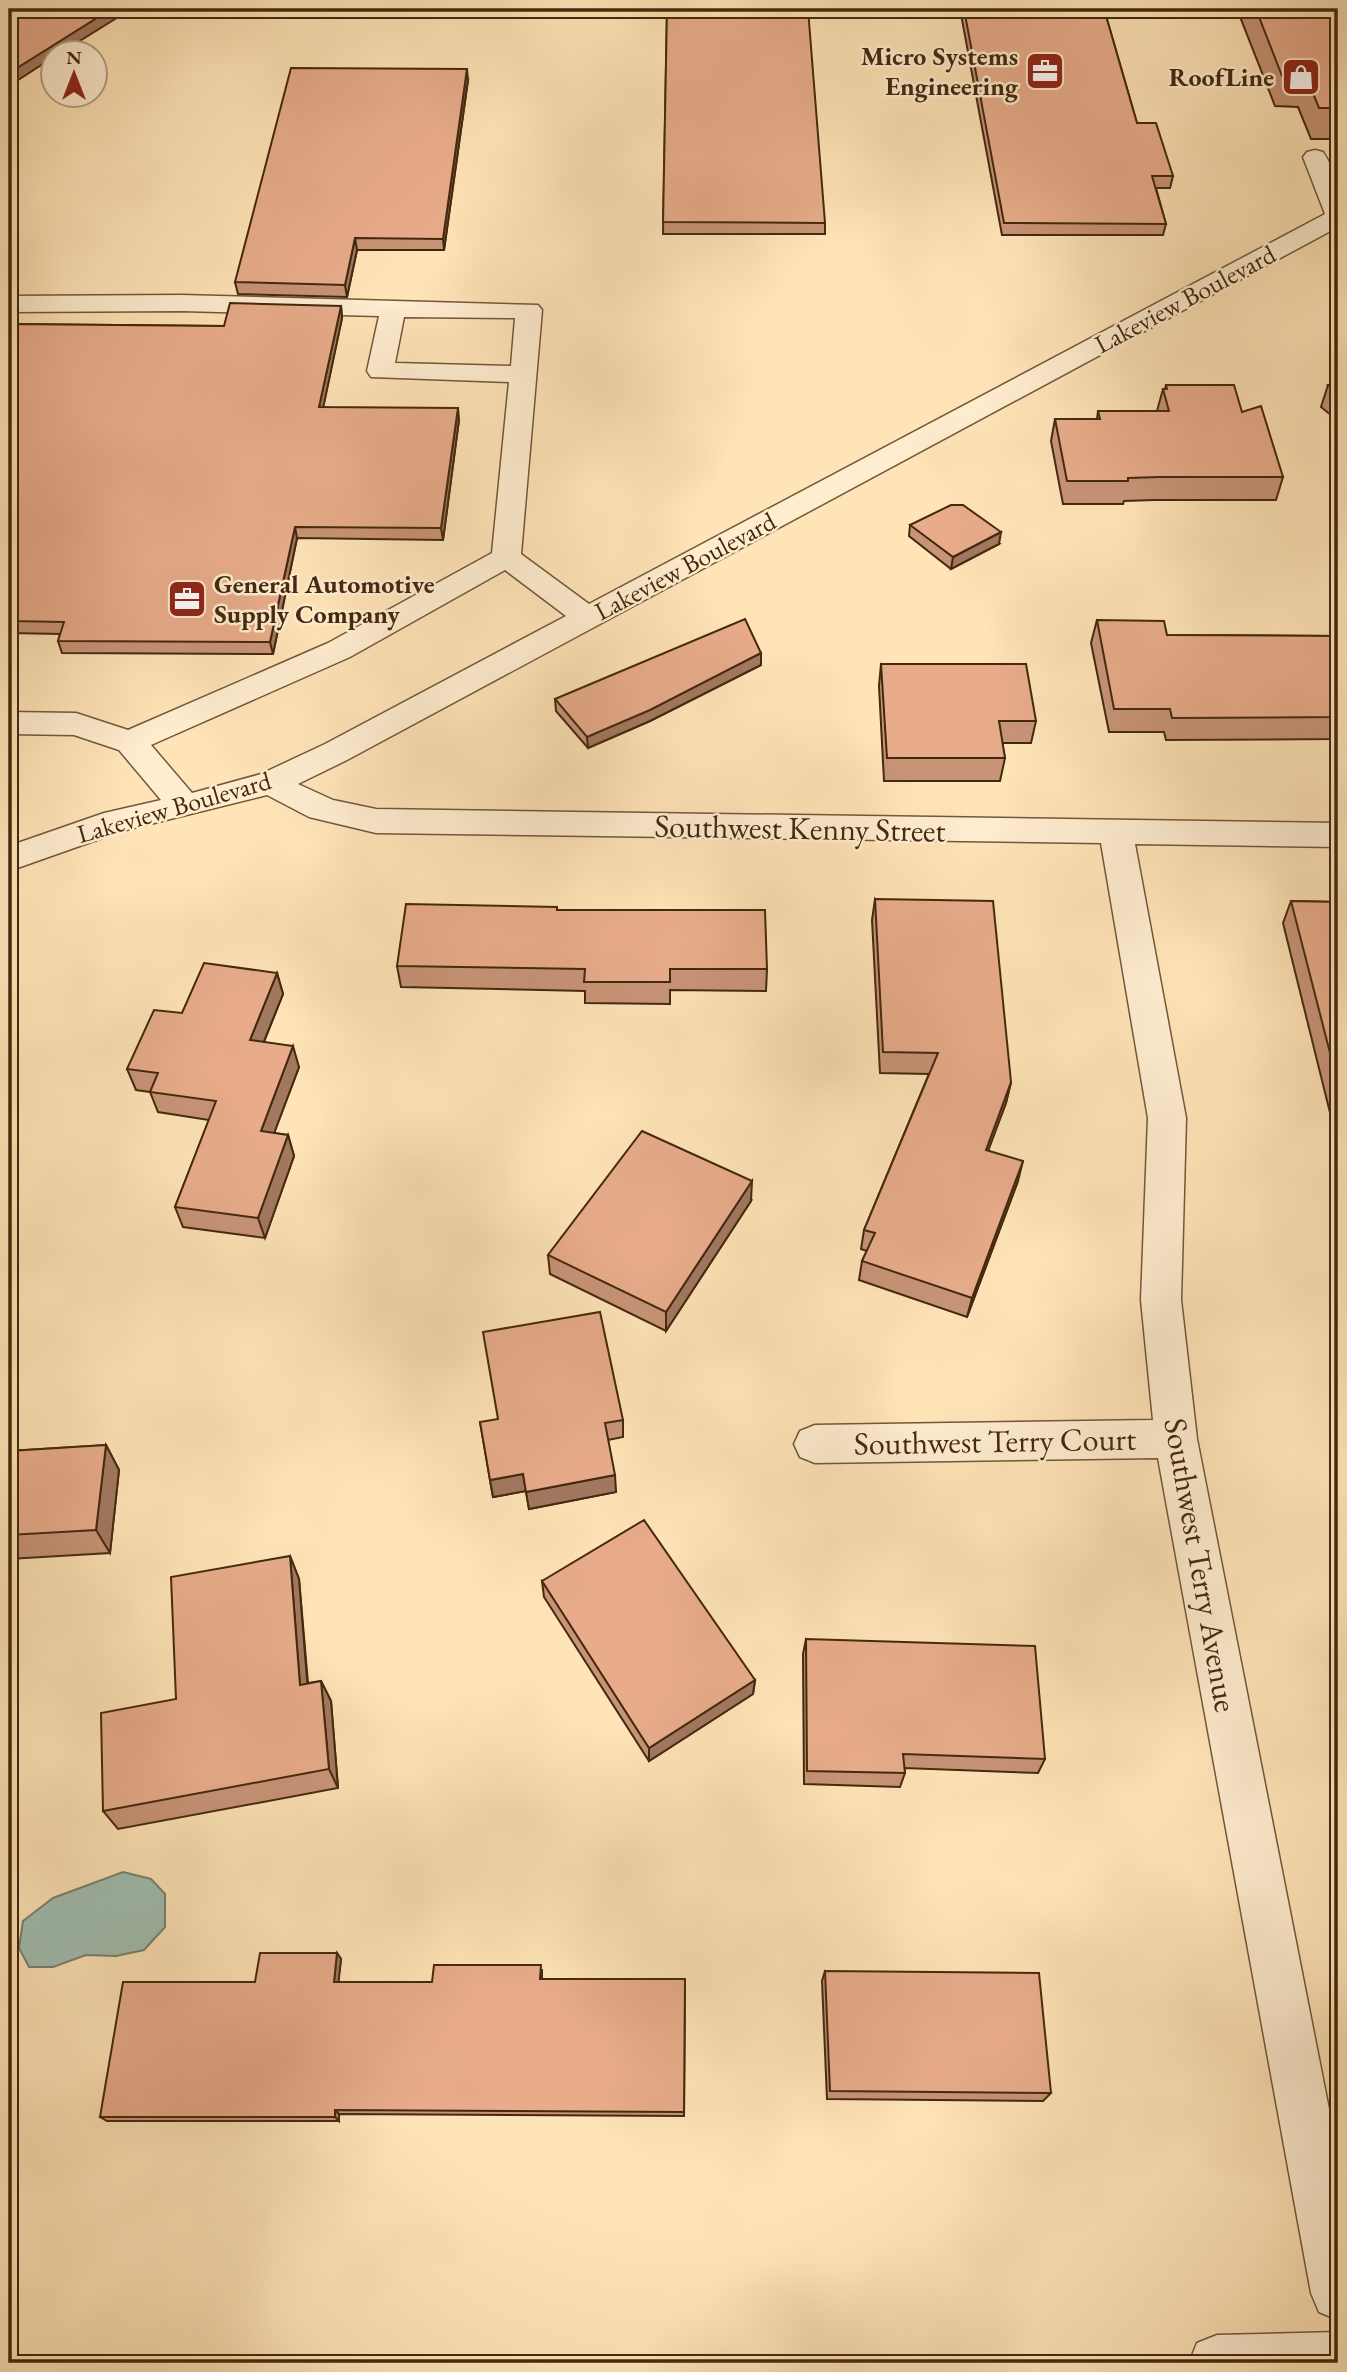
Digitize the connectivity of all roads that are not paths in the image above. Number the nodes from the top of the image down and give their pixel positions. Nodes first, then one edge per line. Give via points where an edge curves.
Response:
1 (1315, 157) dead end
2 (1338, 218) edge
3 (9, 304) edge
4 (393, 309) junction
5 (523, 374) junction
6 (506, 557) junction
7 (588, 618) junction
8 (9, 723) edge
9 (130, 742) junction
10 (271, 783) junction
11 (185, 806) junction
12 (1116, 832) junction
13 (1338, 835) edge
14 (9, 859) edge
15 (1176, 1440) junction
16 (815, 1444) dead end
17 (1338, 2293) edge
18 (1338, 2360) edge
19 (1217, 2363) edge

1 - 2 street
2 - 7 street, Lakeview Boulevard
3 - 4 street
4 - 5 street via 529,310
4 - 5 street via 380,371
5 - 6 street
6 - 7 street
6 - 9 street via 339,650
7 - 10 street, Lakeview Boulevard
8 - 9 street via 76,724
9 - 11 street
10 - 11 street, Lakeview Boulevard
10 - 12 street, Southwest Kenny Street via 309,806 376,821
11 - 14 street, Lakeview Boulevard via 116,821
12 - 13 street, Southwest Kenny Street
12 - 15 street, Southwest Terry Avenue via 1167,1118 1161,1300
15 - 16 street, Southwest Terry Court
15 - 17 street, Southwest Terry Avenue
18 - 19 street

